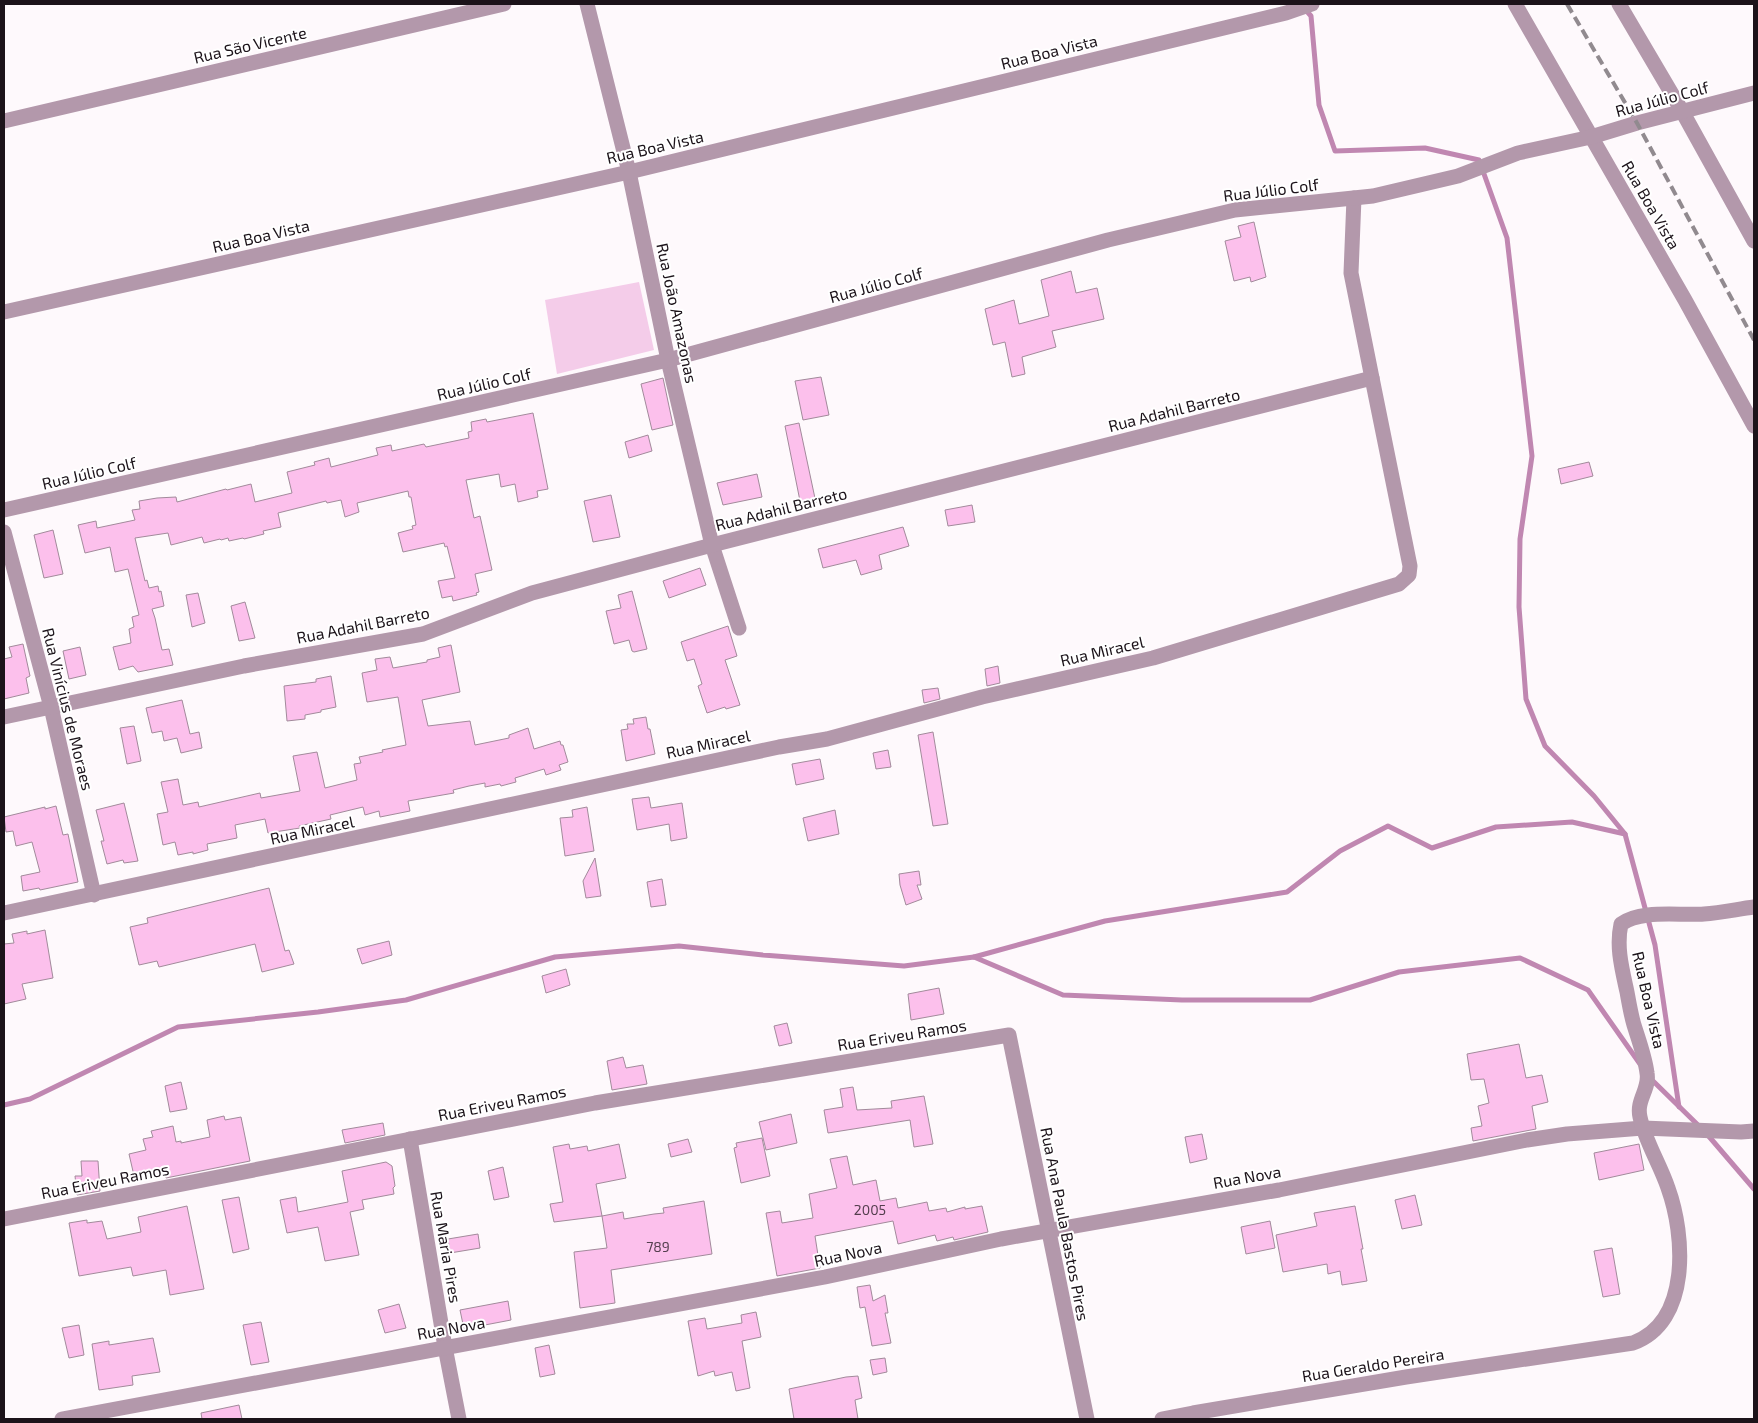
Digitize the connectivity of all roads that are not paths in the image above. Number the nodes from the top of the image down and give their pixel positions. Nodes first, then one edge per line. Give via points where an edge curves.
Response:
1 (504, 4) edge
2 (587, 4) edge
3 (1312, 4) edge
4 (1515, 4) edge
5 (1619, 4) edge
6 (1754, 92) edge
7 (1682, 111) junction
8 (4, 120) edge
9 (1592, 137) junction
10 (629, 172) junction
11 (1354, 198) junction
12 (1754, 241) edge
13 (4, 312) edge
14 (668, 360) junction
15 (1372, 378) junction
16 (1754, 426) edge
17 (4, 510) edge
18 (4, 532) edge
19 (712, 545) junction
20 (739, 628) dead end
21 (51, 707) junction
22 (4, 717) edge
23 (94, 895) junction
24 (1754, 907) edge
25 (4, 913) edge
26 (1009, 1035) joint
27 (1643, 1128) junction
28 (1754, 1131) edge
29 (410, 1139) junction
30 (4, 1219) edge
31 (1048, 1230) junction
32 (445, 1347) junction
33 (62, 1419) edge
34 (459, 1419) edge
35 (1087, 1419) edge
36 (1162, 1419) edge

1 - 8 street, Rua São Vicente
2 - 10 street, Rua João Amazonas
3 - 10 street, Rua Boa Vista
4 - 9 street, Rua Boa Vista
5 - 7 street
6 - 7 street, Rua Júlio Colf
7 - 9 street, Rua Júlio Colf
7 - 12 street
9 - 11 street, Rua Júlio Colf via 1518,153 1458,176
9 - 16 street, Rua Boa Vista
10 - 13 street, Rua Boa Vista
10 - 14 street, Rua João Amazonas
11 - 14 street, Rua Júlio Colf via 1235,210 1108,240
11 - 15 street via 1352,273
14 - 17 street, Rua Júlio Colf
14 - 19 street, Rua João Amazonas
15 - 19 street, Rua Adahil Barreto
15 - 23 street, Rua Miracel via 1410,566 1409,575 1398,584 1153,658 982,696 827,739
18 - 21 street, Rua Vinícius de Moraes
19 - 20 street, Rua João Amazonas
19 - 21 street, Rua Adahil Barreto via 532,593 423,634 244,666
21 - 22 street, Rua Adahil Barreto
21 - 23 street, Rua Vinícius de Moraes
23 - 25 street, Rua Miracel
24 - 27 street, Rua Boa Vista via 1705,914 1647,915 1622,924 1619,954 1648,1075 1639,1107
26 - 29 street, Rua Eriveu Ramos via 595,1103
26 - 31 street, Rua Ana Paula Bastos Pires
27 - 28 street, Rua Nova
27 - 31 street, Rua Nova via 1527,1140 1279,1190
27 - 36 street, Rua Geraldo Pereira via 1669,1189 1679,1231 1679,1268 1673,1304 1662,1322 1641,1340
29 - 30 street, Rua Eriveu Ramos
29 - 32 street, Rua Maria Pires
31 - 32 street, Rua Nova via 825,1277
31 - 35 street, Rua Ana Paula Bastos Pires
32 - 33 street, Rua Nova
32 - 34 street, Rua Maria Pires

